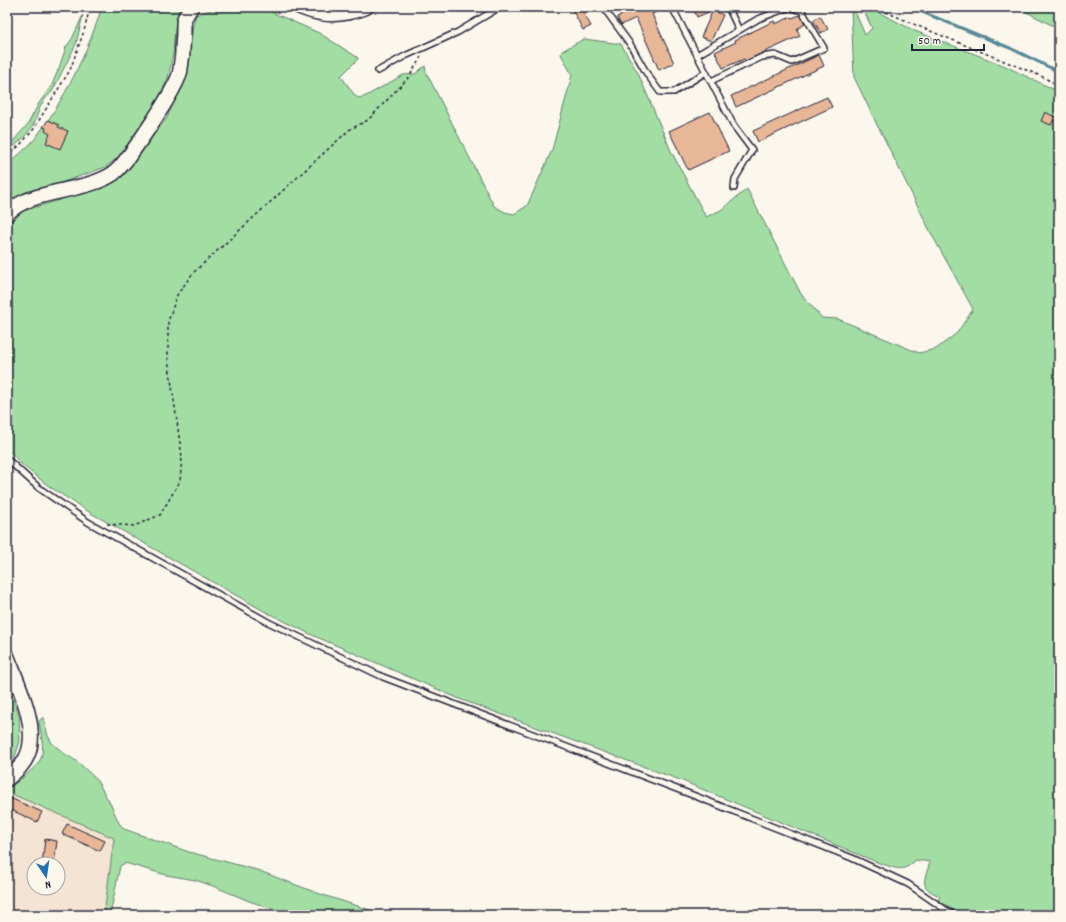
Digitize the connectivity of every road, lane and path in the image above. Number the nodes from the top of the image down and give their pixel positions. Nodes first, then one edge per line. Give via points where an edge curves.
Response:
1 (90, 7) edge
2 (191, 7) edge
3 (300, 7) edge
4 (366, 7) edge
5 (500, 7) edge
6 (603, 7) edge
7 (672, 7) edge
8 (728, 7) edge
9 (875, 7) edge
10 (740, 30) junction
11 (429, 46) junction
12 (697, 55) junction
13 (378, 70) dead end
14 (706, 72) junction
15 (711, 81) junction
16 (1059, 86) edge
17 (7, 156) edge
18 (734, 188) dead end
19 (8, 219) edge
20 (7, 230) edge
21 (7, 275) edge
22 (7, 289) edge
23 (7, 459) edge
24 (118, 524) dead end
25 (7, 656) edge
26 (7, 779) edge
27 (953, 915) edge

1 - 17 path via 70,70 33,130
2 - 19 main road via 184,20 183,54 179,74 128,158 114,173 94,182 25,202 11,210
3 - 4 main road via 333,15 351,13
5 - 11 lane
6 - 14 lane via 660,92 674,92
7 - 12 lane
8 - 10 lane
9 - 16 path via 1041,76
10 - 12 lane
10 - 15 lane via 758,19 790,7 802,11 824,48 792,62 775,55 762,57
11 - 13 lane
11 - 24 path via 410,77 368,120 349,130 193,273 177,295 168,322 168,358 182,457 180,481 160,515 134,526
12 - 14 lane
14 - 15 lane
15 - 18 lane via 734,126 752,150 735,179
19 - 20 path
21 - 22 path
23 - 27 lane via 40,488 88,522 268,622 376,674 852,858 908,884
25 - 26 main road via 27,713 31,737 27,757

